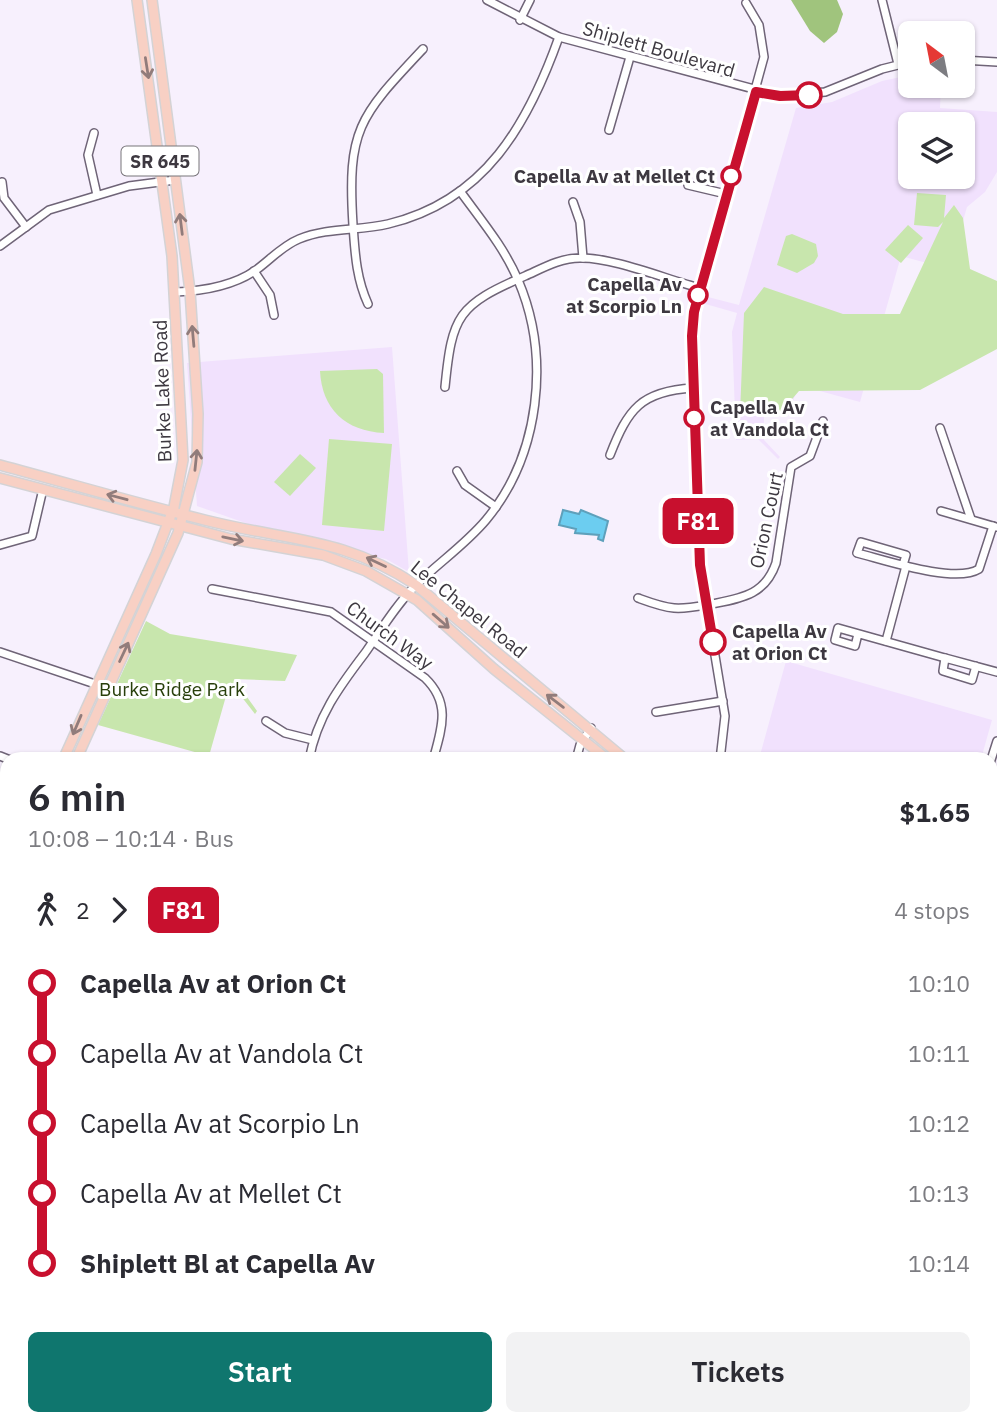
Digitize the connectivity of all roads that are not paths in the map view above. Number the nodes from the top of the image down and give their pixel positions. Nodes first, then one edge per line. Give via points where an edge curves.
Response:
1 (137, 0) edge
2 (152, 0) edge
3 (487, 0) edge
4 (530, 0) edge
5 (882, 0) edge
6 (746, 3) dead end
7 (520, 20) junction
8 (559, 37) junction
9 (424, 49) dead end
10 (630, 57) junction
11 (975, 61) edge
12 (997, 62) edge
13 (898, 64) joint
14 (756, 92) junction
15 (609, 130) dead end
16 (93, 133) dead end
17 (175, 180) junction
18 (163, 181) junction
19 (2, 182) dead end
20 (688, 184) dead end
21 (460, 191) junction
22 (726, 194) junction
23 (97, 195) junction
24 (573, 202) dead end
25 (26, 228) junction
26 (353, 228) junction
27 (0, 246) edge
28 (583, 258) junction
29 (254, 271) junction
30 (517, 279) junction
31 (700, 288) junction
32 (190, 291) junction
33 (175, 292) junction
34 (368, 304) dead end
35 (274, 315) dead end
36 (445, 387) dead end
37 (693, 388) junction
38 (823, 421) dead end
39 (940, 428) dead end
40 (610, 455) dead end
41 (0, 465) edge
42 (457, 471) dead end
43 (0, 478) edge
44 (43, 489) junction
45 (496, 507) junction
46 (173, 512) junction
47 (941, 512) dead end
48 (183, 514) junction
49 (971, 519) junction
50 (167, 522) junction
51 (180, 526) junction
52 (995, 526) edge
53 (0, 545) edge
54 (904, 566) junction
55 (416, 585) junction
56 (212, 589) dead end
57 (408, 594) junction
58 (638, 598) dead end
59 (706, 605) junction
60 (859, 634) dead end
61 (373, 641) junction
62 (886, 641) junction
63 (0, 652) edge
64 (945, 658) junction
65 (976, 666) junction
66 (997, 672) edge
67 (95, 684) junction
68 (723, 701) junction
69 (656, 712) dead end
70 (266, 721) dead end
71 (591, 728) junction
72 (584, 738) junction
73 (313, 740) junction
74 (65, 752) edge
75 (80, 752) edge
76 (311, 752) edge
77 (435, 752) edge
78 (579, 752) edge
79 (599, 752) edge
80 (617, 752) edge
81 (722, 752) edge

1 -> 18 main road, Burke Lake Road / SR 645
2 - 17 main road, Burke Lake Road / SR 645
3 - 7 street, Shiplett Boulevard
4 - 7 street
5 - 13 street
6 - 14 street via 760,25 764,45
7 - 8 street, Shiplett Boulevard
8 - 10 street, Shiplett Boulevard
8 - 21 street via 520,126 491,164
9 - 26 street via 379,97 359,131 350,171
10 - 14 street, Shiplett Boulevard
10 - 15 street
11 - 12 street
13 - 14 street, Shiplett Boulevard via 811,95
14 - 22 street
16 - 23 street via 88,155
17 - 18 street
32 -> 17 main road, Burke Lake Road / SR 645
18 - 23 street
18 - 33 main road, Burke Lake Road / SR 645
19 - 25 street via 4,198
20 - 22 street
21 - 26 street via 413,217
21 - 30 street via 502,248
22 - 31 street
23 - 25 street via 49,210
24 - 28 street
25 - 27 street
26 - 29 street via 301,238
26 - 34 street via 357,276
28 - 30 street via 557,262
28 - 31 street
29 - 32 street via 232,282
29 - 35 street via 270,295
30 - 36 street via 480,296 460,316 449,348
30 - 45 street via 534,333 536,396 522,455
31 - 37 street via 693,320
32 - 33 street
48 -> 32 main road, Burke Lake Road / SR 645 via 194,479 198,439
33 - 46 main road, Burke Lake Road / SR 645 via 184,447
37 - 40 street via 662,391 634,408 622,423
37 - 59 street via 700,565
38 - 59 street, Orion Court via 810,456 791,467 771,577 751,595
39 - 49 street
46 -> 41 main road, Lee Chapel Road
42 - 45 street via 465,485
43 - 44 main road, Lee Chapel Road
44 - 50 main road, Lee Chapel Road
44 - 53 street via 32,536
45 - 55 street
46 - 48 main road, Lee Chapel Road
46 - 50 main road, Burke Lake Road / SR 645
47 - 49 street
48 - 51 main road, Burke Lake Road / SR 645
55 -> 48 main road, Lee Chapel Road via 336,546
49 - 52 street
50 - 51 main road, Lee Chapel Road
50 - 67 main road, Burke Lake Road / SR 645
51 -> 57 main road, Lee Chapel Road via 330,558
75 -> 51 main road, Burke Lake Road / SR 645
52 - 54 street via 974,573
54 - 54 street via 906,555 861,542 857,553
54 - 62 street
55 - 57 street
71 -> 55 main road, Lee Chapel Road
56 - 61 street, Church Way via 321,609 344,619
57 - 61 street
57 -> 72 main road, Lee Chapel Road via 494,669
58 - 59 street, Orion Court via 674,608
59 - 68 street
60 - 62 street
61 - 73 street via 330,701
61 - 77 street, Church Way via 425,678 440,696 443,723
62 - 64 street
63 - 67 street
64 - 65 street
64 - 65 street via 943,671 972,680
65 - 66 street
67 -> 74 main road, Burke Lake Road / SR 645
68 - 69 street
68 - 81 street via 726,731
70 - 73 street via 285,733
71 - 72 street
71 - 80 main road, Lee Chapel Road
72 - 78 street
72 - 79 main road, Lee Chapel Road
73 - 76 street

